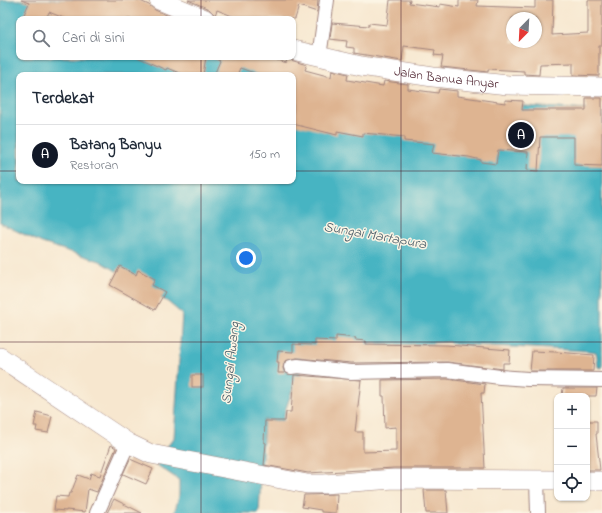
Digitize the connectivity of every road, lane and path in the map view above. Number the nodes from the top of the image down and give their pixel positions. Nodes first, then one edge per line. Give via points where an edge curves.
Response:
1 (160, 0) edge
2 (327, 0) edge
3 (199, 16) edge
4 (296, 51) edge
5 (319, 57) junction
6 (602, 88) edge
7 (0, 357) edge
8 (291, 367) dead end
9 (602, 380) edge
10 (128, 443) junction
11 (537, 479) junction
12 (554, 480) edge
13 (590, 481) edge
14 (602, 481) edge
15 (97, 513) edge
16 (538, 513) edge

1 - 3 street
2 - 5 street
4 - 5 street, Jalan Banua Anyar
5 - 6 street, Jalan Banua Anyar via 433,77 501,84
7 - 10 street
8 - 9 street via 351,372 447,370 528,379
10 - 11 street via 151,454 307,484 394,479
10 - 15 street
11 - 12 street
11 - 16 street
13 - 14 street

